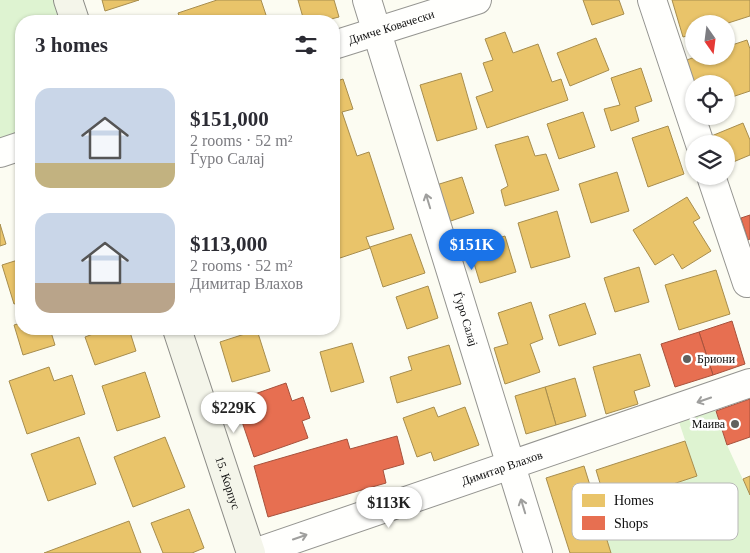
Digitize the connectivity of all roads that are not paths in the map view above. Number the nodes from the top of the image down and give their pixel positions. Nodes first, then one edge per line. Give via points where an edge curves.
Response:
1 (68, 0) edge
2 (367, 0) edge
3 (477, 0) edge
4 (652, 0) edge
5 (73, 15) edge
6 (375, 32) junction
7 (340, 43) edge
8 (697, 135) edge
9 (15, 148) edge
10 (0, 153) edge
11 (714, 185) edge
12 (749, 286) edge
13 (179, 335) edge
14 (750, 383) edge
15 (510, 464) junction
16 (252, 553) edge
17 (538, 553) edge

1 - 5 street
2 - 6 street, Ѓуро Салај
3 - 6 street, Димче Ковачески
4 - 8 street
6 - 7 street, Димче Ковачески
15 -> 6 street, Ѓуро Салај
9 - 10 street
11 - 12 street
13 - 16 street, 15. Корпус
14 -> 15 street, Димитар Влахов
16 -> 15 street, Димитар Влахов
17 -> 15 street, Ѓуро Салај

